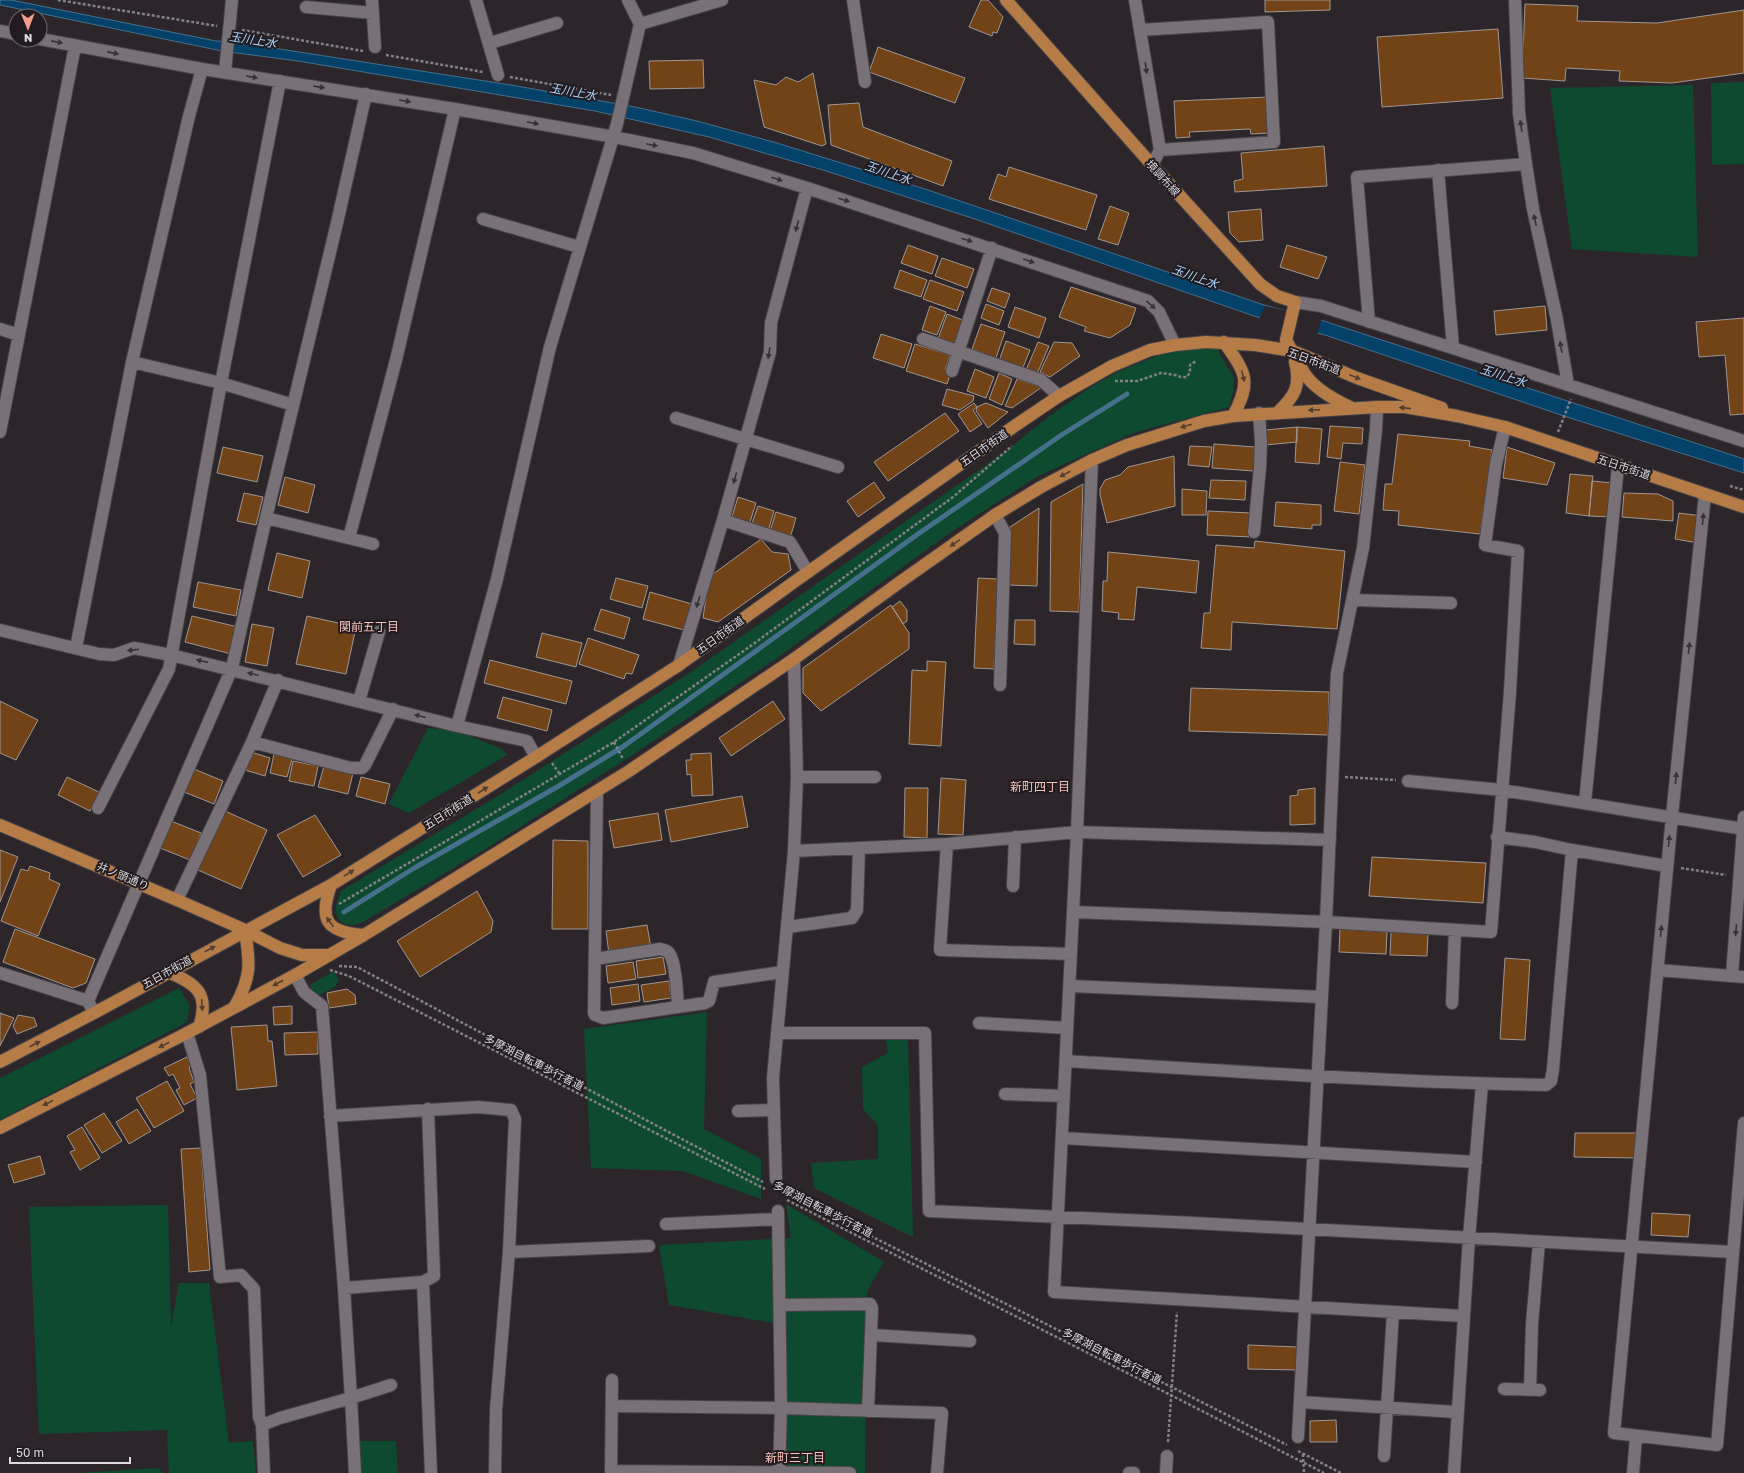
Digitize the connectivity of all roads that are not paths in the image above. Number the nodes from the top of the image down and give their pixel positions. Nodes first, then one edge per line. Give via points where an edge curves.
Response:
1 (232, 0) edge
2 (372, 0) edge
3 (476, 0) edge
4 (628, 0) edge
5 (722, 0) edge
6 (853, 0) edge
7 (1006, 0) edge
8 (1135, 0) edge
9 (1515, 0) edge
10 (306, 7) dead end
11 (373, 13) junction
12 (557, 23) dead end
13 (640, 24) junction
14 (1140, 30) junction
15 (48, 41) edge
16 (490, 43) junction
17 (75, 46) junction
18 (375, 51) road end
19 (202, 70) junction
20 (224, 72) junction
21 (498, 75) road end
22 (280, 81) junction
23 (865, 82) dead end
24 (366, 94) junction
25 (455, 109) junction
26 (614, 137) junction
27 (1160, 150) junction
28 (1526, 164) junction
29 (1152, 165) junction
30 (1438, 170) junction
31 (807, 188) junction
32 (483, 219) dead end
33 (579, 247) junction
34 (992, 248) junction
35 (1294, 305) junction
36 (1369, 322) junction
37 (0, 329) edge
38 (19, 334) junction
39 (923, 339) dead end
40 (1224, 342) junction
41 (1175, 345) junction
42 (1453, 348) junction
43 (959, 352) junction
44 (1293, 352) junction
45 (132, 362) junction
46 (952, 370) dead end
47 (221, 383) junction
48 (1568, 385) junction
49 (1059, 396) junction
50 (293, 405) junction
51 (1377, 407) junction
52 (1353, 408) junction
53 (1278, 412) junction
54 (1258, 413) junction
55 (1233, 416) junction
56 (1457, 416) junction
57 (676, 418) dead end
58 (1505, 427) junction
59 (0, 432) edge
60 (746, 440) junction
61 (1744, 441) edge
62 (1092, 460) junction
63 (1618, 466) junction
64 (838, 467) dead end
65 (1705, 494) junction
66 (1744, 507) edge
67 (995, 515) junction
68 (266, 518) junction
69 (723, 520) junction
70 (1254, 532) dead end
71 (349, 538) junction
72 (373, 544) dead end
73 (808, 572) junction
74 (1353, 600) junction
75 (1451, 603) dead end
76 (0, 630) edge
77 (379, 632) dead end
78 (76, 648) junction
79 (171, 654) junction
80 (794, 659) junction
81 (679, 665) junction
82 (232, 668) junction
83 (278, 680) junction
84 (1000, 685) dead end
85 (359, 701) junction
86 (393, 709) junction
87 (457, 726) junction
88 (252, 742) junction
89 (536, 757) junction
90 (875, 777) dead end
91 (797, 778) junction
92 (1408, 781) road end
93 (1502, 790) junction
94 (597, 791) junction
95 (1585, 803) junction
96 (98, 808) dead end
97 (1672, 816) junction
98 (0, 825) edge
99 (1744, 825) edge
100 (1077, 832) junction
101 (1014, 837) junction
102 (1497, 837) junction
103 (1330, 840) junction
104 (947, 844) junction
105 (859, 848) junction
106 (1572, 850) junction
107 (794, 851) junction
108 (1667, 866) junction
109 (138, 883) junction
110 (331, 885) junction
111 (1013, 886) dead end
112 (177, 900) junction
113 (1073, 912) junction
114 (1326, 922) junction
115 (788, 927) junction
116 (245, 930) junction
117 (1455, 930) junction
118 (364, 935) junction
119 (1071, 954) junction
120 (330, 955) junction
121 (594, 959) junction
122 (1658, 970) junction
123 (168, 972) junction
124 (782, 972) junction
125 (0, 973) edge
126 (295, 974) junction
127 (1738, 976) edge
128 (1070, 986) junction
129 (1322, 997) junction
130 (88, 1001) junction
131 (1452, 1003) dead end
132 (235, 1006) junction
133 (678, 1007) junction
134 (94, 1013) junction
135 (980, 1023) dead end
136 (199, 1027) junction
137 (1067, 1028) junction
138 (187, 1033) junction
139 (777, 1033) junction
140 (1066, 1061) junction
141 (0, 1062) edge
142 (1318, 1076) junction
143 (1482, 1084) junction
144 (1005, 1094) dead end
145 (1064, 1096) junction
146 (428, 1109) junction
147 (774, 1110) junction
148 (738, 1111) dead end
149 (330, 1116) junction
150 (1744, 1124) edge
151 (0, 1128) edge
152 (1062, 1138) junction
153 (1313, 1152) junction
154 (1476, 1162) junction
155 (774, 1184) road end
156 (1741, 1189) edge
157 (1058, 1216) junction
158 (666, 1224) dead end
159 (1309, 1229) junction
160 (1469, 1238) junction
161 (1539, 1242) junction
162 (649, 1246) dead end
163 (1632, 1247) junction
164 (509, 1252) junction
165 (1733, 1252) junction
166 (423, 1282) junction
167 (344, 1288) junction
168 (780, 1305) junction
169 (1305, 1307) junction
170 (1392, 1312) junction
171 (1463, 1316) junction
172 (872, 1335) junction
173 (970, 1341) dead end
174 (612, 1380) dead end
175 (391, 1385) dead end
176 (1504, 1389) dead end
177 (350, 1398) junction
178 (1300, 1402) junction
179 (612, 1406) junction
180 (1387, 1407) junction
181 (781, 1408) junction
182 (868, 1411) junction
183 (1456, 1412) junction
184 (262, 1425) junction
185 (1298, 1436) dead end
186 (1636, 1437) junction
187 (1167, 1456) road end
188 (1384, 1456) dead end
189 (778, 1472) edge
190 (264, 1473) edge
191 (355, 1473) edge
192 (431, 1473) edge
193 (495, 1473) edge
194 (850, 1473) edge
195 (937, 1473) edge
196 (1129, 1473) edge
197 (1134, 1473) edge
198 (1166, 1473) edge
199 (1454, 1473) edge
200 (1633, 1473) edge

1 - 20 street
2 - 11 street
3 - 16 street
4 - 13 street
5 - 13 street
6 - 23 street
7 - 29 main road, 境調布線
8 - 14 street
28 -> 9 street via 1519,113
10 - 11 street
11 - 18 street
12 - 16 street
13 - 26 street
14 -> 27 street
14 - 27 street via 1268,22 1274,142
15 -> 17 street
16 - 21 street
17 -> 19 street
17 - 38 street
19 - 20 street
19 - 45 street via 188,116
20 -> 22 street
22 -> 24 street
22 - 47 street
24 -> 25 street
24 - 50 street
25 -> 26 street
25 - 71 street via 396,360
26 -> 31 street via 693,153
26 - 33 street
27 - 29 street
28 - 30 street
48 -> 28 street
29 - 35 main road, 境調布線 via 1260,284
30 - 36 street via 1357,177
30 - 42 street
31 -> 34 street
31 -> 60 street via 771,323 770,352
32 - 33 street
33 - 87 street via 550,347 497,579
34 -> 41 street via 1148,301 1159,312
34 - 43 street
35 - 36 street via 1321,306
35 - 44 main road via 1286,340
36 - 42 street
37 - 38 street
38 - 59 street
39 - 43 street
40 - 41 main road, 五日市街道
40 - 44 main road, 五日市街道
40 -> 55 main road via 1245,375 1245,387
41 - 49 main road, 五日市街道 via 1150,350 1112,366
42 - 48 street
43 - 46 street
43 - 49 street via 1041,380
44 - 52 main road via 1314,385 1332,398
44 - 53 main road via 1298,372 1297,385 1290,400
44 -> 56 main road, 五日市街道 via 1440,407
45 - 47 street
45 - 78 street
47 - 50 street
47 - 79 street
48 - 61 street
49 - 73 main road, 五日市街道
50 - 68 street
51 - 52 main road, 五日市街道
56 -> 51 main road, 五日市街道 via 1405,407
51 - 74 street via 1363,548
52 -> 53 main road, 五日市街道
53 - 54 main road, 五日市街道
54 - 55 main road, 五日市街道
54 - 70 street via 1261,442
55 -> 62 main road, 五日市街道 via 1163,432
56 - 58 main road, 五日市街道
57 - 60 street
58 - 63 main road, 五日市街道
58 - 93 street via 1496,464 1485,545 1518,550
60 - 64 street
60 -> 69 street
62 -> 67 main road, 五日市街道
62 - 100 street
63 - 65 main road, 五日市街道
63 - 95 street
65 - 66 main road, 五日市街道
97 -> 65 street
67 -> 80 main road, 五日市街道
67 - 84 street via 1005,533
68 - 71 street
68 - 82 street
69 - 73 street via 790,542
69 -> 81 street
71 - 72 street
73 - 81 main road, 五日市街道
74 - 75 street
74 - 103 street via 1338,673
76 - 78 street
77 - 85 street
79 -> 78 street via 134,648 114,655 98,654
82 -> 79 street
79 - 96 street via 169,669
80 - 91 street
80 - 94 main road, 五日市街道
81 - 89 main road, 五日市街道
83 -> 82 street
82 - 109 street
83 - 85 street
83 - 88 street
85 - 86 street
87 -> 86 street
86 - 88 street via 362,768 351,768
87 - 89 street via 526,741
88 - 112 street
110 -> 89 main road, 五日市街道
90 - 91 street
91 - 107 street
92 - 93 street
93 - 95 street
93 - 102 street
94 - 118 main road, 五日市街道
94 - 121 street
95 - 97 street
97 - 99 street
108 -> 97 street
98 - 109 main road, 井ノ頭通り
99 -> 127 street
100 - 101 street
100 - 103 street
100 - 113 street
101 - 104 street
101 - 111 street
102 - 106 street
102 - 117 street via 1491,932
103 - 114 street
104 - 105 street
104 - 119 street via 940,950
105 - 107 street
105 - 115 street via 857,910 852,918
106 - 108 street
106 - 143 street via 1551,1081 1546,1086
107 - 115 street
122 -> 108 street
109 - 112 main road, 井ノ頭通り
109 - 130 street
110 - 116 main road, 五日市街道
118 -> 110 main road via 347,934 330,925 325,912 326,897
112 - 116 main road, 井ノ頭通り
113 - 114 street
113 - 119 street
114 - 117 street
114 - 129 street
115 - 124 street
116 - 120 main road, 井ノ頭通り via 280,948 302,955
123 -> 116 main road, 五日市街道
116 - 132 main road via 250,964 245,988
117 - 131 street
118 - 120 main road, 五日市街道
119 - 128 street
120 - 126 main road, 五日市街道
121 - 133 street via 666,950 673,964
121 - 133 street via 594,1012 599,1018
122 - 127 street
122 - 163 street
123 - 134 main road, 五日市街道
123 -> 136 main road via 187,980 201,996 203,1006
124 - 133 street via 714,982 709,1001
124 - 139 street
125 - 130 street
126 -> 132 main road, 五日市街道
126 - 149 street via 304,992 322,1006
128 - 129 street
128 - 137 street
129 - 142 street
130 - 134 street
132 - 136 main road, 五日市街道
141 -> 134 main road, 五日市街道
135 - 137 street
136 - 138 main road, 五日市街道
137 - 140 street
138 -> 151 main road, 五日市街道
138 - 184 street via 200,1075 220,1277 241,1275 254,1289 259,1417
139 - 147 street via 773,1078
139 - 157 street via 925,1033 929,1211
140 - 142 street
140 - 145 street
142 - 143 street
142 - 153 street
143 - 154 street
144 - 145 street
145 - 152 street
146 - 149 street
146 - 164 street via 478,1106 512,1110 515,1120
146 - 166 street via 434,1276
147 - 148 street
147 - 155 street
149 - 167 street
150 - 156 street
152 - 153 street
152 - 157 street
153 - 154 street
153 - 159 street
154 - 160 street
156 - 165 street
157 - 159 street
157 - 169 street via 1054,1292
158 - 168 street via 778,1215
159 - 160 street
159 - 169 street
160 - 161 street
160 - 171 street
161 - 163 street
161 - 176 street via 1532,1324 1535,1390
162 - 164 street
163 - 165 street
163 - 186 street via 1614,1433
164 - 193 street via 496,1410
165 - 186 street via 1717,1445
166 - 167 street
166 - 192 street
167 - 177 street
168 - 172 street via 870,1304
168 - 181 street
169 - 170 street
169 - 178 street
170 - 171 street
170 - 180 street
171 - 183 street
172 - 173 street
172 - 182 street
174 - 179 street
175 - 177 street
177 - 184 street
177 - 191 street
178 - 180 street
178 - 185 street
179 - 181 street
179 - 189 street via 612,1471
180 - 183 street
180 - 188 street
181 - 182 street
181 - 189 street
182 - 195 street via 942,1413
183 - 199 street
184 - 190 street
186 - 200 street
187 - 198 street
189 - 194 street
196 - 197 street

